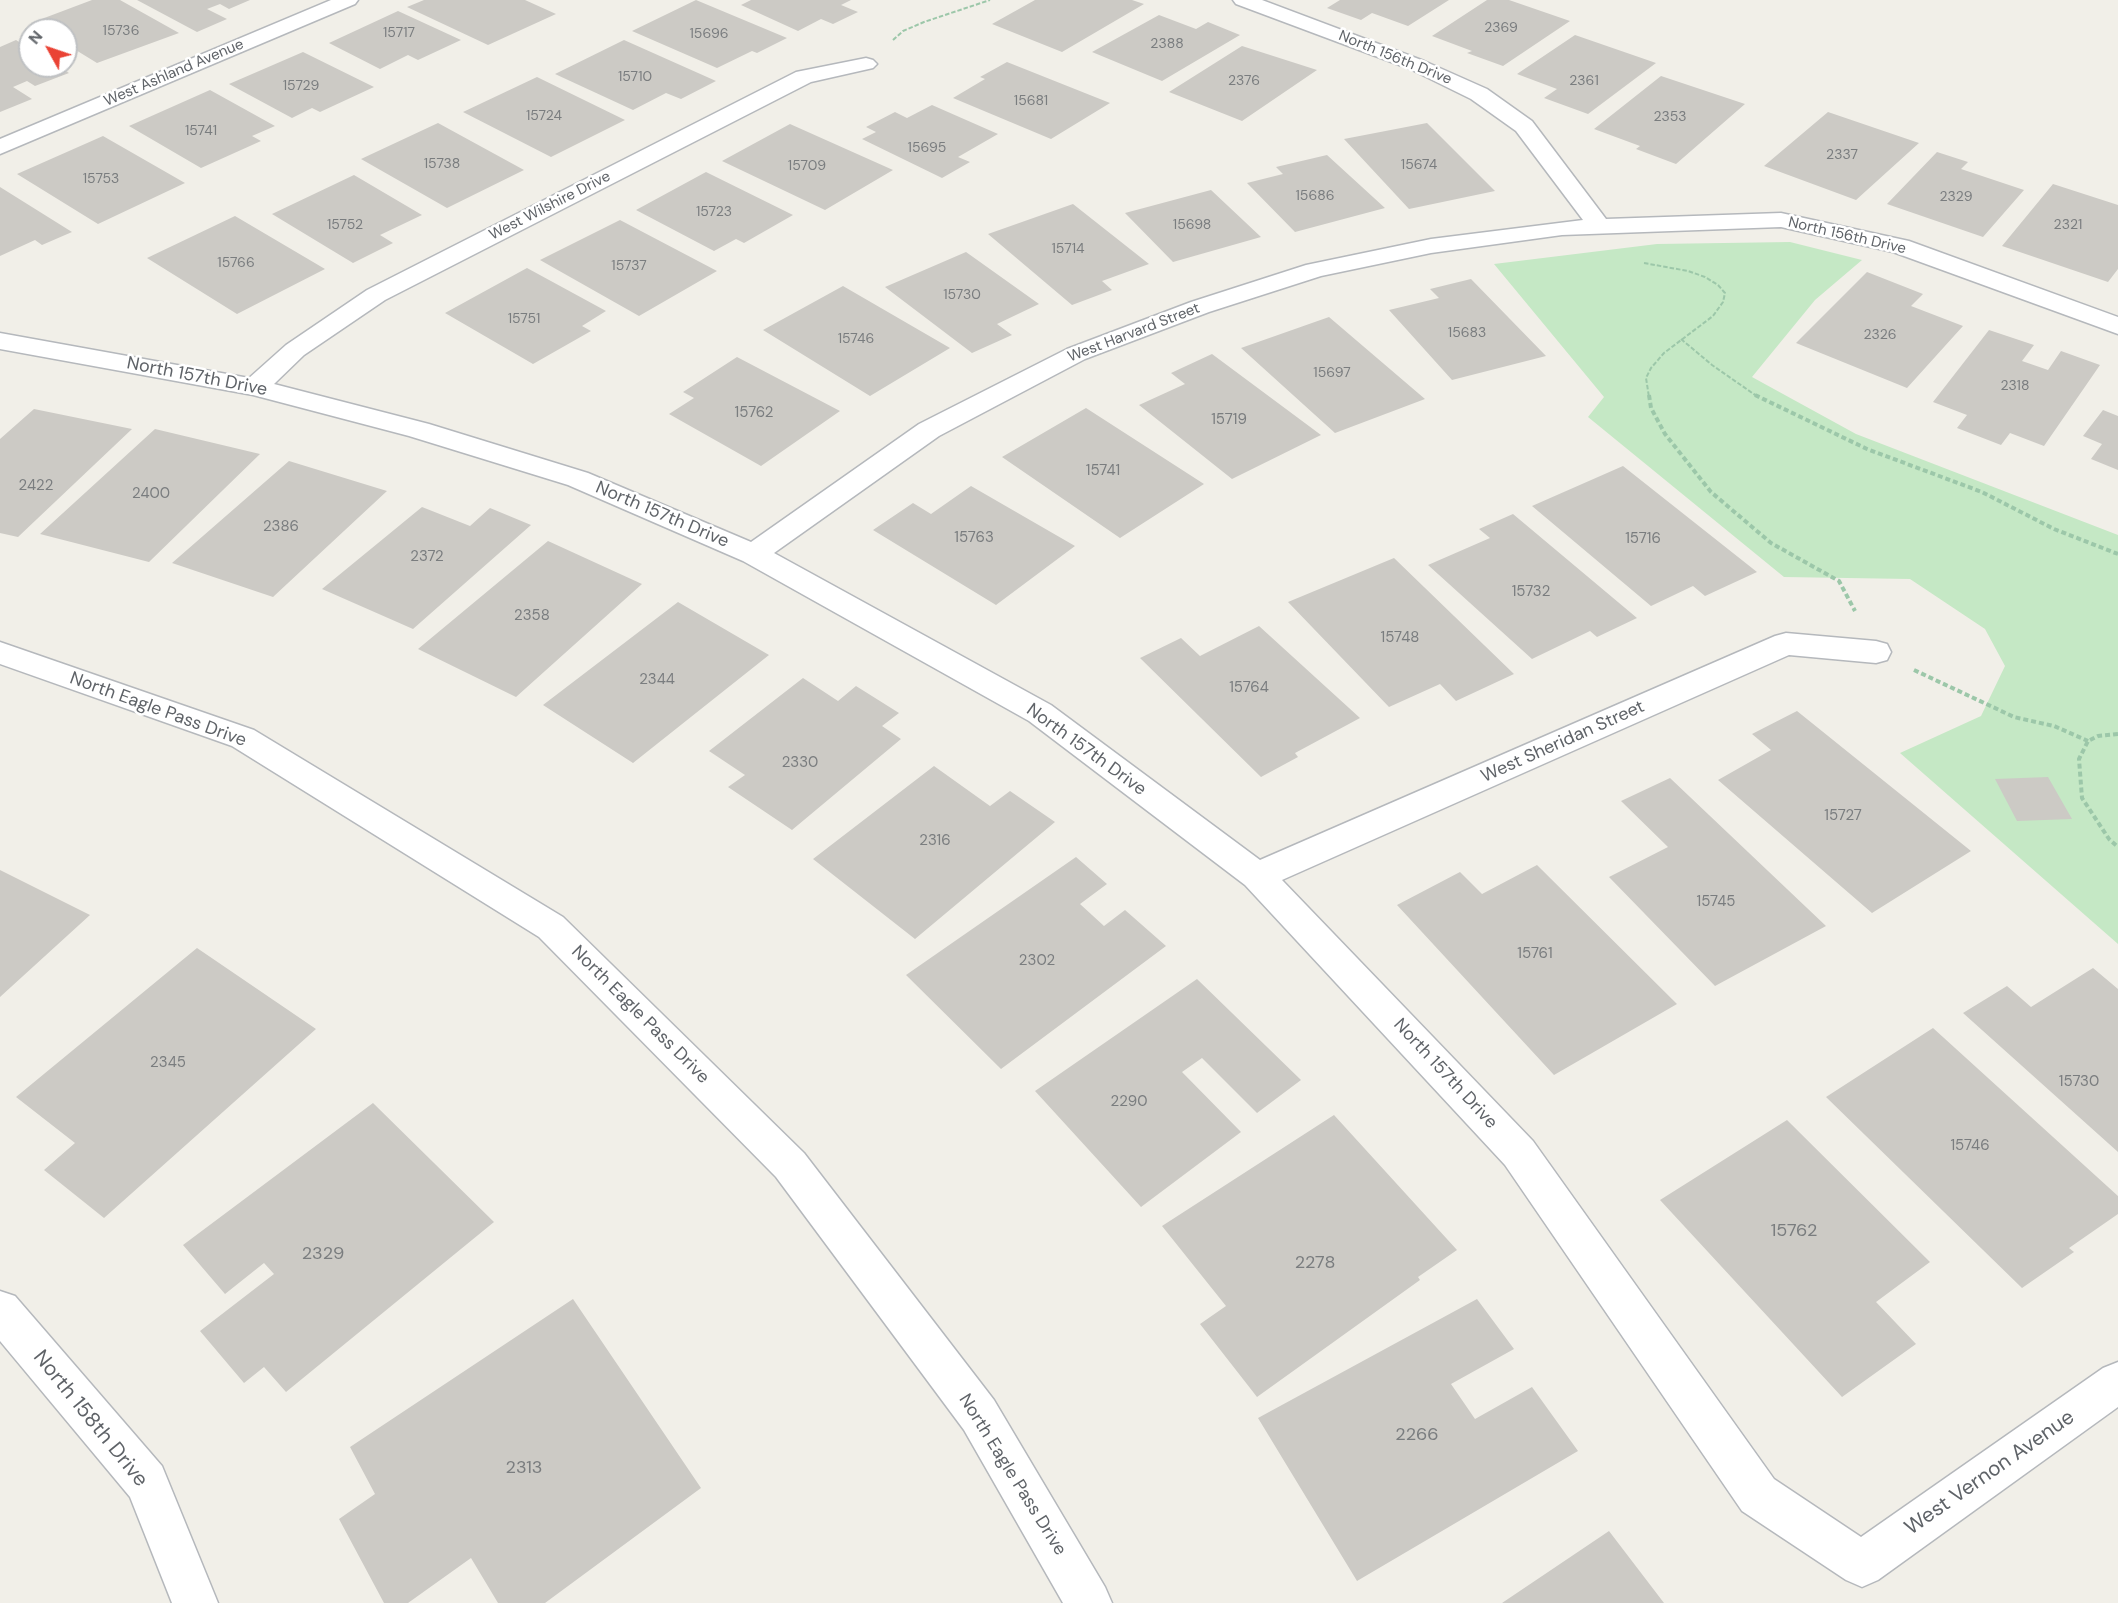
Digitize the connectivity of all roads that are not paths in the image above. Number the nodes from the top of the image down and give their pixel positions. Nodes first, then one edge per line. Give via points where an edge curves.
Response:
1 (348, 0) edge
2 (1243, 0) edge
3 (866, 64) road end
4 (0, 147) edge
5 (1582, 227) junction
6 (2118, 326) edge
7 (2, 343) edge
8 (255, 387) junction
9 (753, 554) junction
10 (1876, 652) road end
11 (0, 653) edge
12 (1257, 876) junction
13 (0, 1310) edge
14 (2118, 1382) edge
15 (1862, 1564) joint
16 (195, 1603) edge
17 (1089, 1603) edge

1 - 4 street, West Ashland Avenue
2 - 5 street, North 156th Drive via 1417,65 1479,94 1524,126
3 - 8 street, West Wilshire Drive via 804,77 376,295 295,350
5 - 6 street, North 156th Drive via 1781,220 1900,246
5 - 9 street, West Harvard Street via 1431,246 1315,270 1200,307 1076,354 929,430
7 - 8 street, North 157th Drive
8 - 9 street, North 157th Drive via 418,430 578,479
9 - 12 street, North 157th Drive via 1040,713
10 - 12 street, West Sheridan Street via 1786,644
11 - 17 street, North Eagle Pass Drive via 243,738 551,927 790,1165 979,1415
12 - 15 street, North 157th Drive via 1519,1153 1758,1495
13 - 16 street, North 158th Drive via 146,1482
14 - 15 street, West Vernon Avenue

